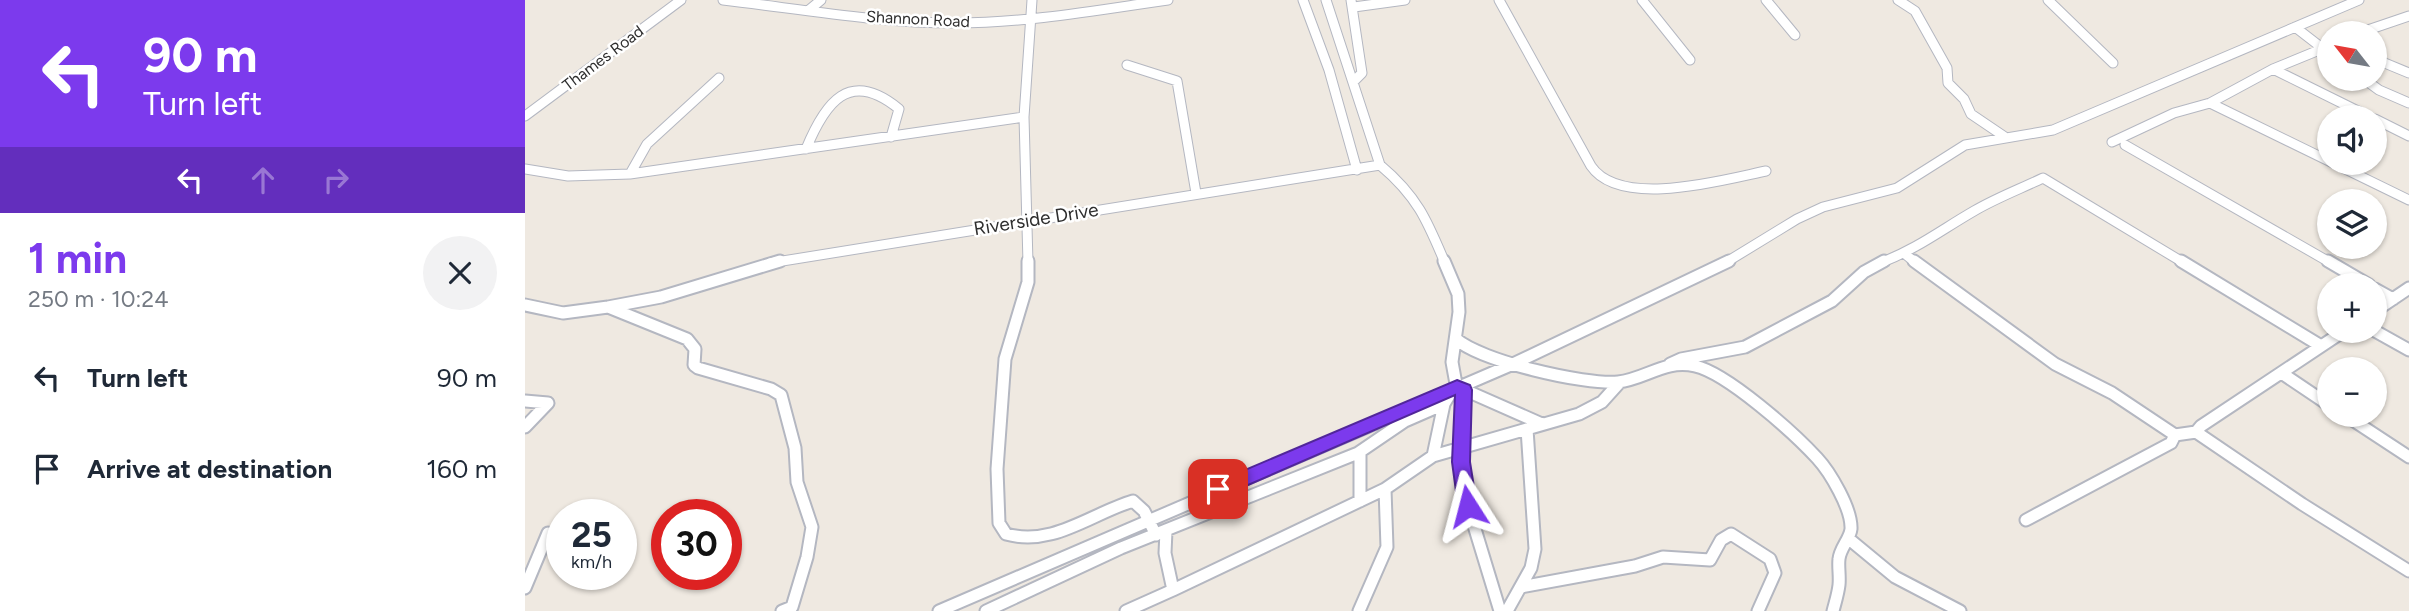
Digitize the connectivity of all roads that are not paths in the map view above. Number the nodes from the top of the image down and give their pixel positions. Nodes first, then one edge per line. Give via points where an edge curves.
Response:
1 (681, 0) edge
2 (723, 0) edge
3 (821, 0) edge
4 (1032, 0) edge
5 (1168, 0) edge
6 (1303, 0) edge
7 (1326, 0) edge
8 (1405, 0) edge
9 (1499, 0) edge
10 (1642, 0) edge
11 (1766, 0) edge
12 (1898, 0) edge
13 (2047, 0) edge
14 (2359, 0) edge
15 (1352, 4) edge
16 (809, 10) junction
17 (2409, 16) edge
18 (1030, 20) junction
19 (2387, 23) edge
20 (2295, 27) junction
21 (1795, 35) dead end
22 (2317, 42) edge
23 (2317, 53) edge
24 (1690, 60) dead end
25 (2113, 63) dead end
26 (2387, 64) edge
27 (1127, 65) dead end
28 (2273, 69) junction
29 (2409, 73) edge
30 (719, 78) dead end
31 (1354, 81) junction
32 (2381, 91) edge
33 (2210, 103) junction
34 (2409, 103) edge
35 (2346, 105) edge
36 (525, 116) edge
37 (1024, 117) junction
38 (2387, 125) edge
39 (2005, 136) junction
40 (2409, 136) edge
41 (891, 137) junction
42 (2112, 142) dead end
43 (2125, 145) dead end
44 (806, 149) junction
45 (1380, 165) junction
46 (525, 169) edge
47 (1357, 170) junction
48 (1766, 171) dead end
49 (630, 174) junction
50 (1196, 194) junction
51 (2409, 200) edge
52 (1026, 220) junction
53 (1905, 254) junction
54 (2348, 273) edge
55 (2409, 288) edge
56 (2387, 296) edge
57 (2393, 299) junction
58 (2387, 303) edge
59 (525, 305) edge
60 (608, 307) junction
61 (2387, 338) edge
62 (1455, 339) junction
63 (2326, 343) edge
64 (2321, 346) junction
65 (2409, 350) edge
66 (1513, 364) junction
67 (1669, 364) junction
68 (2283, 374) junction
69 (1620, 382) junction
70 (1458, 388) junction
71 (2317, 397) edge
72 (525, 401) edge
73 (1444, 404) junction
74 (1542, 424) junction
75 (525, 427) edge
76 (2363, 427) edge
77 (1527, 429) junction
78 (2196, 432) junction
79 (2175, 435) junction
80 (1461, 449) junction
81 (1360, 452) junction
82 (1433, 456) junction
83 (2409, 457) edge
84 (1385, 489) junction
85 (1360, 501) junction
86 (1149, 519) junction
87 (2026, 520) dead end
88 (1161, 533) junction
89 (546, 538) edge
90 (1849, 539) junction
91 (2409, 570) edge
92 (1521, 587) junction
93 (525, 588) edge
94 (1173, 590) junction
95 (782, 611) edge
96 (939, 611) edge
97 (986, 611) edge
98 (1126, 611) edge
99 (1359, 611) edge
100 (1500, 611) edge
101 (1507, 611) edge
102 (1758, 611) edge
103 (1833, 611) edge
104 (1960, 611) edge

1 - 36 street, Thames Road
2 - 16 street, Shannon Road
3 - 16 street
4 - 18 street
5 - 18 street, Shannon Road
6 - 47 street via 1329,70
7 - 31 street
8 - 15 street
9 - 48 street via 1588,160 1605,181 1656,188
10 - 24 street
11 - 21 street
12 - 39 street via 1915,11 1947,68 1948,83 1964,99 1967,110
13 - 25 street
14 - 20 street
15 - 31 street via 1362,73
16 - 18 street, Shannon Road via 954,23
17 - 19 street
18 - 37 street
20 - 22 street
20 - 39 street via 2072,123
23 - 28 street
26 - 29 street
27 - 50 street via 1177,81
28 - 33 street
28 - 35 street
30 - 49 street via 647,144
31 - 45 street
32 - 34 street
33 - 42 street via 2174,113
33 - 51 street
37 - 41 street
37 - 52 street
38 - 40 street
39 - 66 street via 1965,145 1890,191 1823,207 1797,219 1733,260
41 - 44 street
41 - 44 street via 899,109 871,93 847,89 823,113
43 - 54 street
44 - 49 street
45 - 47 street, Riverside Drive
45 - 62 street via 1415,198 1428,220 1458,294
46 - 49 street via 568,176
47 - 50 street, Riverside Drive
50 - 52 street, Riverside Drive
52 - 60 street, Riverside Drive via 770,263 661,297
52 - 86 street via 1028,282 1005,359 997,469 999,523 1006,534 1028,539 1054,534 1131,500
53 - 64 street via 1975,210 2043,178
53 - 67 street via 1864,272 1832,301 1745,347
53 - 79 street via 2055,364 2112,393
55 - 57 street
56 - 57 street
57 - 58 street
59 - 60 street, Riverside Drive via 563,313
60 - 95 street via 687,339 695,349 698,368 781,395 795,448 797,482 812,527 792,607
61 - 65 street
62 - 66 street via 1474,352
62 - 70 street via 1452,369
63 - 64 street
64 - 68 street
66 - 69 street
66 - 70 street
67 - 69 street
67 - 90 street via 1696,366 1724,380 1818,459 1848,512
68 - 71 street
68 - 78 street
69 - 74 street via 1593,407
70 - 73 street
70 - 74 street
70 - 80 street
70 - 86 street
72 - 75 street via 548,403
73 - 81 street via 1402,422
73 - 82 street
74 - 77 street
76 - 83 street
77 - 80 street
77 - 92 street via 1535,549
78 - 79 street
78 - 91 street
79 - 87 street via 2171,443
80 - 82 street
80 - 100 street via 1472,524
81 - 85 street
81 - 88 street
82 - 84 street
84 - 85 street
84 - 99 street via 1387,547
85 - 94 street
86 - 88 street
86 - 96 street
88 - 94 street
88 - 97 street
89 - 93 street
90 - 103 street via 1839,556
90 - 104 street via 1888,572
92 - 101 street
92 - 102 street via 1663,557 1710,561 1721,540 1731,534 1770,559 1775,573
94 - 98 street

